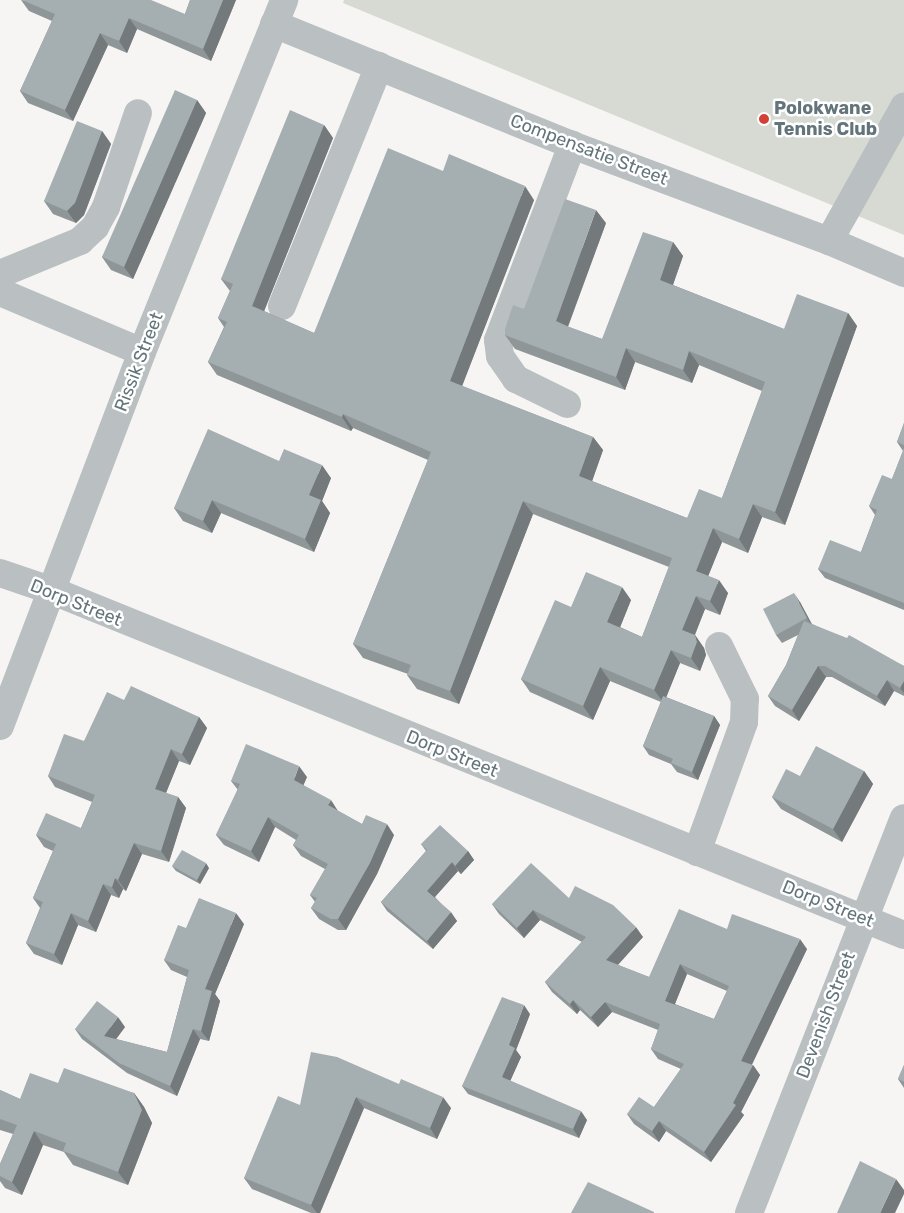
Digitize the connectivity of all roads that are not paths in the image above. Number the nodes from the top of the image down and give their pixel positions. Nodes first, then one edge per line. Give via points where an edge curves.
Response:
1 (279, 12) edge
2 (380, 66) junction
3 (904, 107) edge
4 (138, 113) dead end
5 (572, 144) junction
6 (829, 241) junction
7 (904, 273) edge
8 (0, 274) edge
9 (0, 292) edge
10 (282, 306) dead end
11 (142, 352) junction
12 (567, 404) dead end
13 (0, 573) edge
14 (53, 591) junction
15 (719, 646) dead end
16 (0, 726) edge
17 (904, 818) edge
18 (697, 852) junction
19 (864, 919) junction
20 (904, 935) edge
21 (749, 1213) edge

1 - 2 street, Compensatie Street
1 - 11 street, Rissik Street
2 - 5 street, Compensatie Street
2 - 10 street
3 - 6 street
4 - 8 street via 106,207 95,227 80,241
5 - 6 street, Compensatie Street
5 - 12 street via 498,340 503,362 516,379
6 - 7 street, Compensatie Street
9 - 11 street
11 - 14 street, Rissik Street
13 - 14 street, Dorp Street
14 - 16 street, Rissik Street
14 - 18 street, Dorp Street
15 - 18 street via 745,699 744,722
17 - 19 street, Devenish Street
18 - 19 street, Dorp Street
19 - 20 street, Dorp Street
19 - 21 street, Devenish Street

